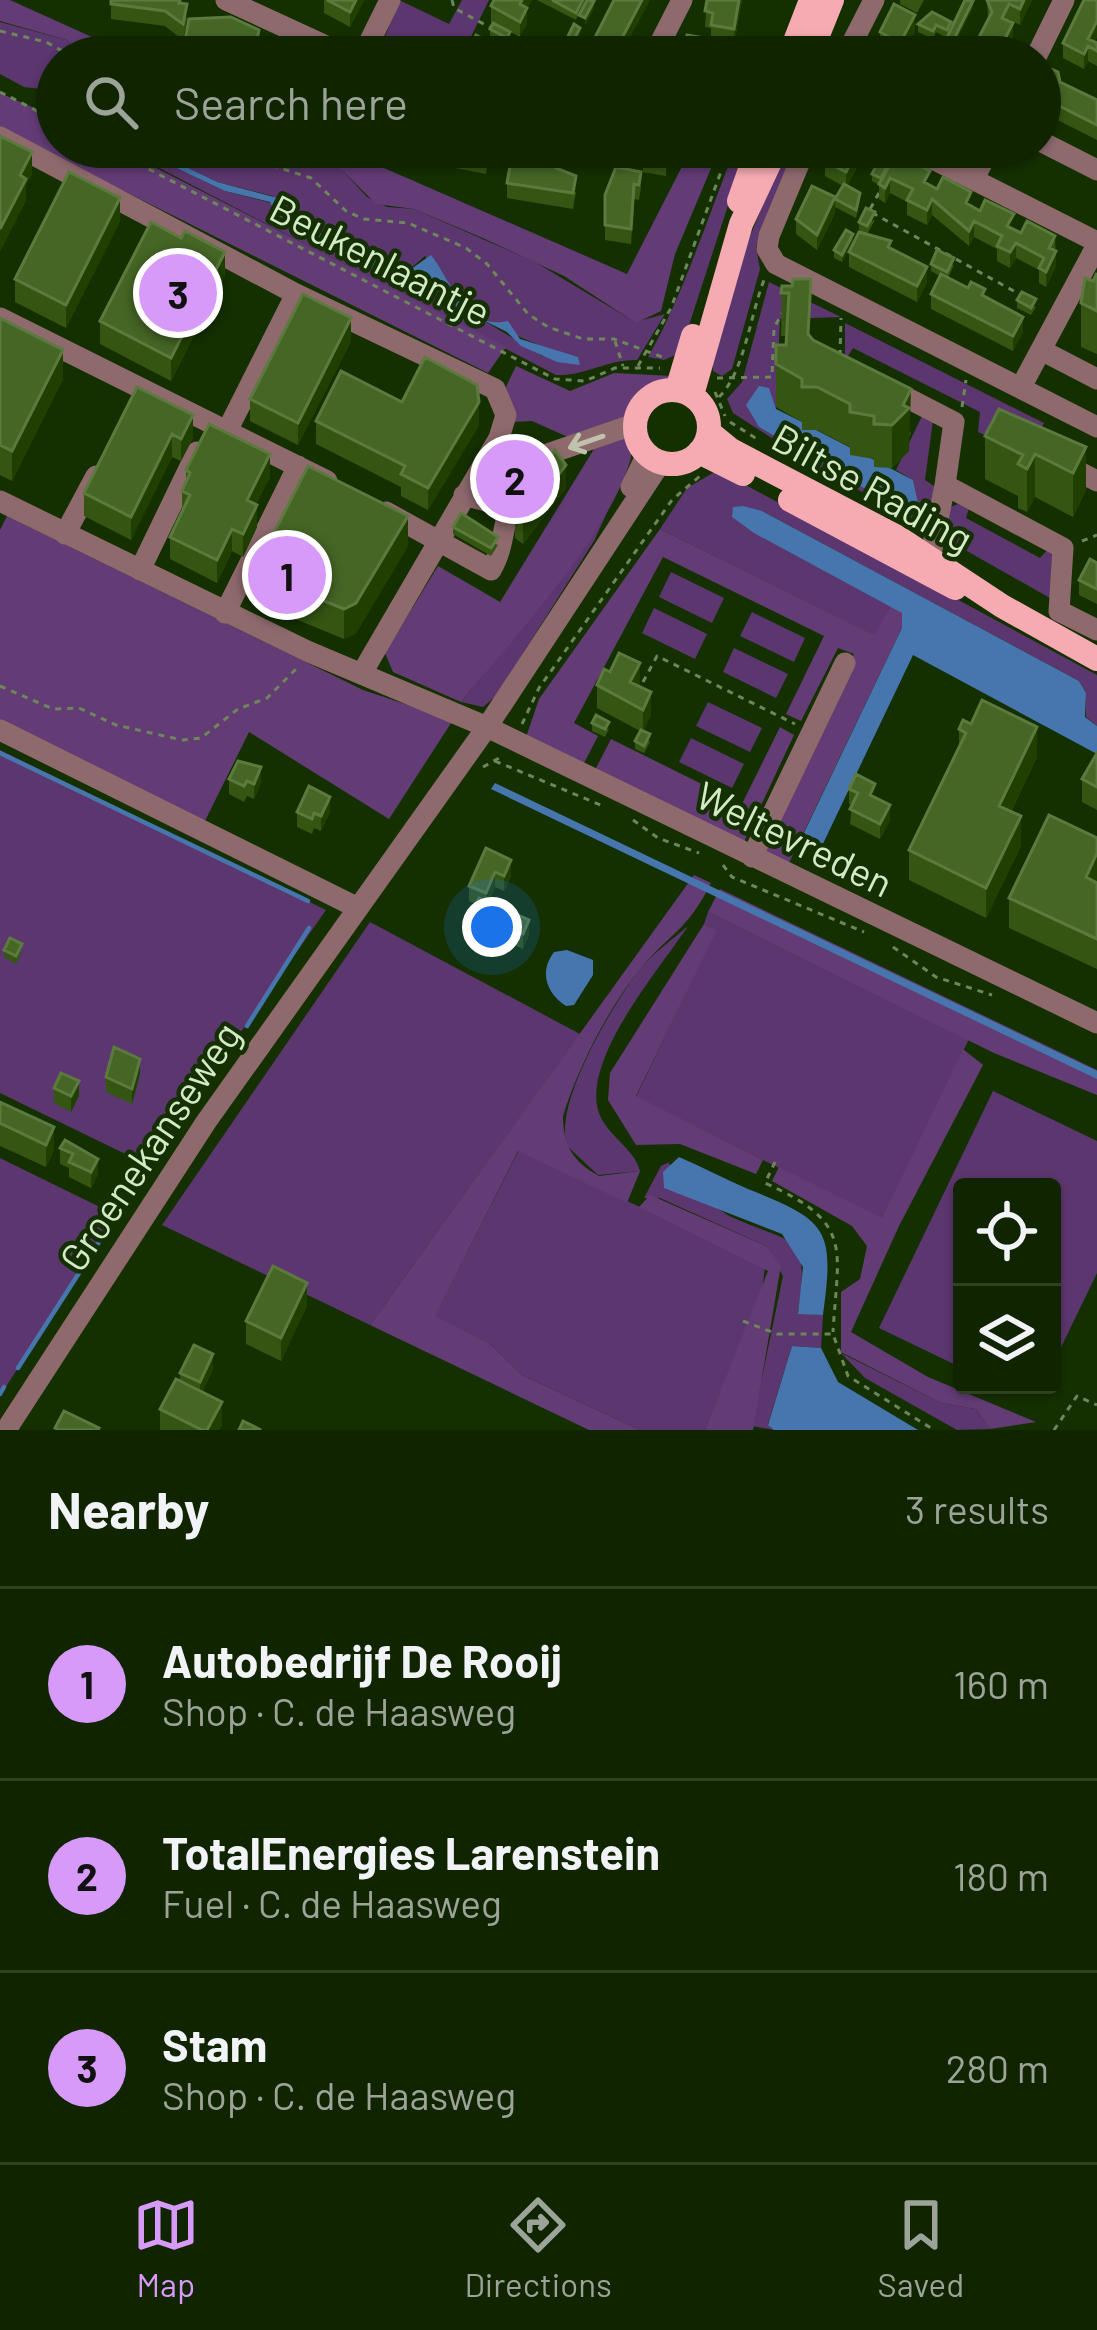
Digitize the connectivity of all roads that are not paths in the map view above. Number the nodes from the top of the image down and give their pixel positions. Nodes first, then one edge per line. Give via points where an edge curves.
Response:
1 (226, 0) edge
2 (390, 0) edge
3 (682, 0) edge
4 (812, 0) edge
5 (832, 0) edge
6 (1064, 0) edge
7 (869, 9) edge
8 (304, 36) edge
9 (372, 36) edge
10 (664, 36) edge
11 (797, 36) edge
12 (817, 36) edge
13 (855, 36) edge
14 (1046, 36) edge
15 (0, 137) edge
16 (1061, 152) edge
17 (36, 156) edge
18 (58, 168) edge
19 (753, 168) edge
20 (768, 168) edge
21 (799, 168) edge
22 (953, 168) edge
23 (979, 168) edge
24 (1097, 170) edge
25 (974, 178) junction
26 (1097, 244) edge
27 (296, 294) junction
28 (0, 318) edge
29 (1042, 350) junction
30 (839, 362) edge
31 (1097, 379) edge
32 (1021, 387) junction
33 (142, 388) junction
34 (696, 394) junction
35 (131, 409) edge
36 (635, 424) junction
37 (219, 427) junction
38 (1097, 427) edge
39 (499, 438) junction
40 (718, 443) junction
41 (109, 450) edge
42 (1052, 457) edge
43 (654, 458) junction
44 (298, 466) junction
45 (1097, 481) edge
46 (945, 485) junction
47 (464, 495) junction
48 (0, 501) edge
49 (65, 534) junction
50 (438, 539) junction
51 (929, 566) junction
52 (140, 570) junction
53 (225, 613) junction
54 (1097, 630) edge
55 (1097, 659) edge
56 (845, 663) dead end
57 (362, 674) junction
58 (487, 727) junction
59 (0, 730) edge
60 (752, 857) junction
61 (358, 908) junction
62 (1097, 1023) edge
63 (6, 1430) edge

1 - 8 street
2 - 9 street
3 - 10 street
4 - 11 main road
5 - 7 street
5 - 12 main road
6 - 14 street
7 - 13 street
15 - 17 street
16 - 24 street
18 - 27 street
19 - 34 main road
20 - 34 main road via 741,224
21 - 32 street via 771,257
22 - 25 street
23 - 25 street
25 - 26 street
26 - 29 street
27 - 37 street
27 - 39 street via 494,389 506,415
28 - 33 street
29 - 31 street
29 - 32 street
30 - 46 street via 954,422
32 - 38 street
33 - 35 street
33 - 37 street
34 - 36 main road via 644,402
34 - 40 main road
36 -> 39 street via 532,465
36 - 43 main road
37 - 44 street
37 - 52 street
39 - 47 street
40 - 43 main road via 681,463
40 - 51 main road, Biltse Rading
41 - 49 street
42 - 45 street
43 - 58 street, Groenekanseweg
44 - 50 street
44 - 53 street
46 - 51 street
46 - 54 street via 1063,548 1059,611
47 - 50 street
47 - 50 street via 512,500 504,548 491,570
48 - 49 street, Weltevreden
49 - 52 street, Weltevreden
50 - 57 street
51 - 55 main road, Biltse Rading
52 - 53 street, Weltevreden
53 - 57 street, Weltevreden
56 - 60 street
57 - 58 street, Weltevreden
58 - 60 street, Weltevreden
58 - 61 street, Groenekanseweg
59 - 61 street
60 - 62 street, Weltevreden
61 - 63 street, Groenekanseweg via 193,1140

